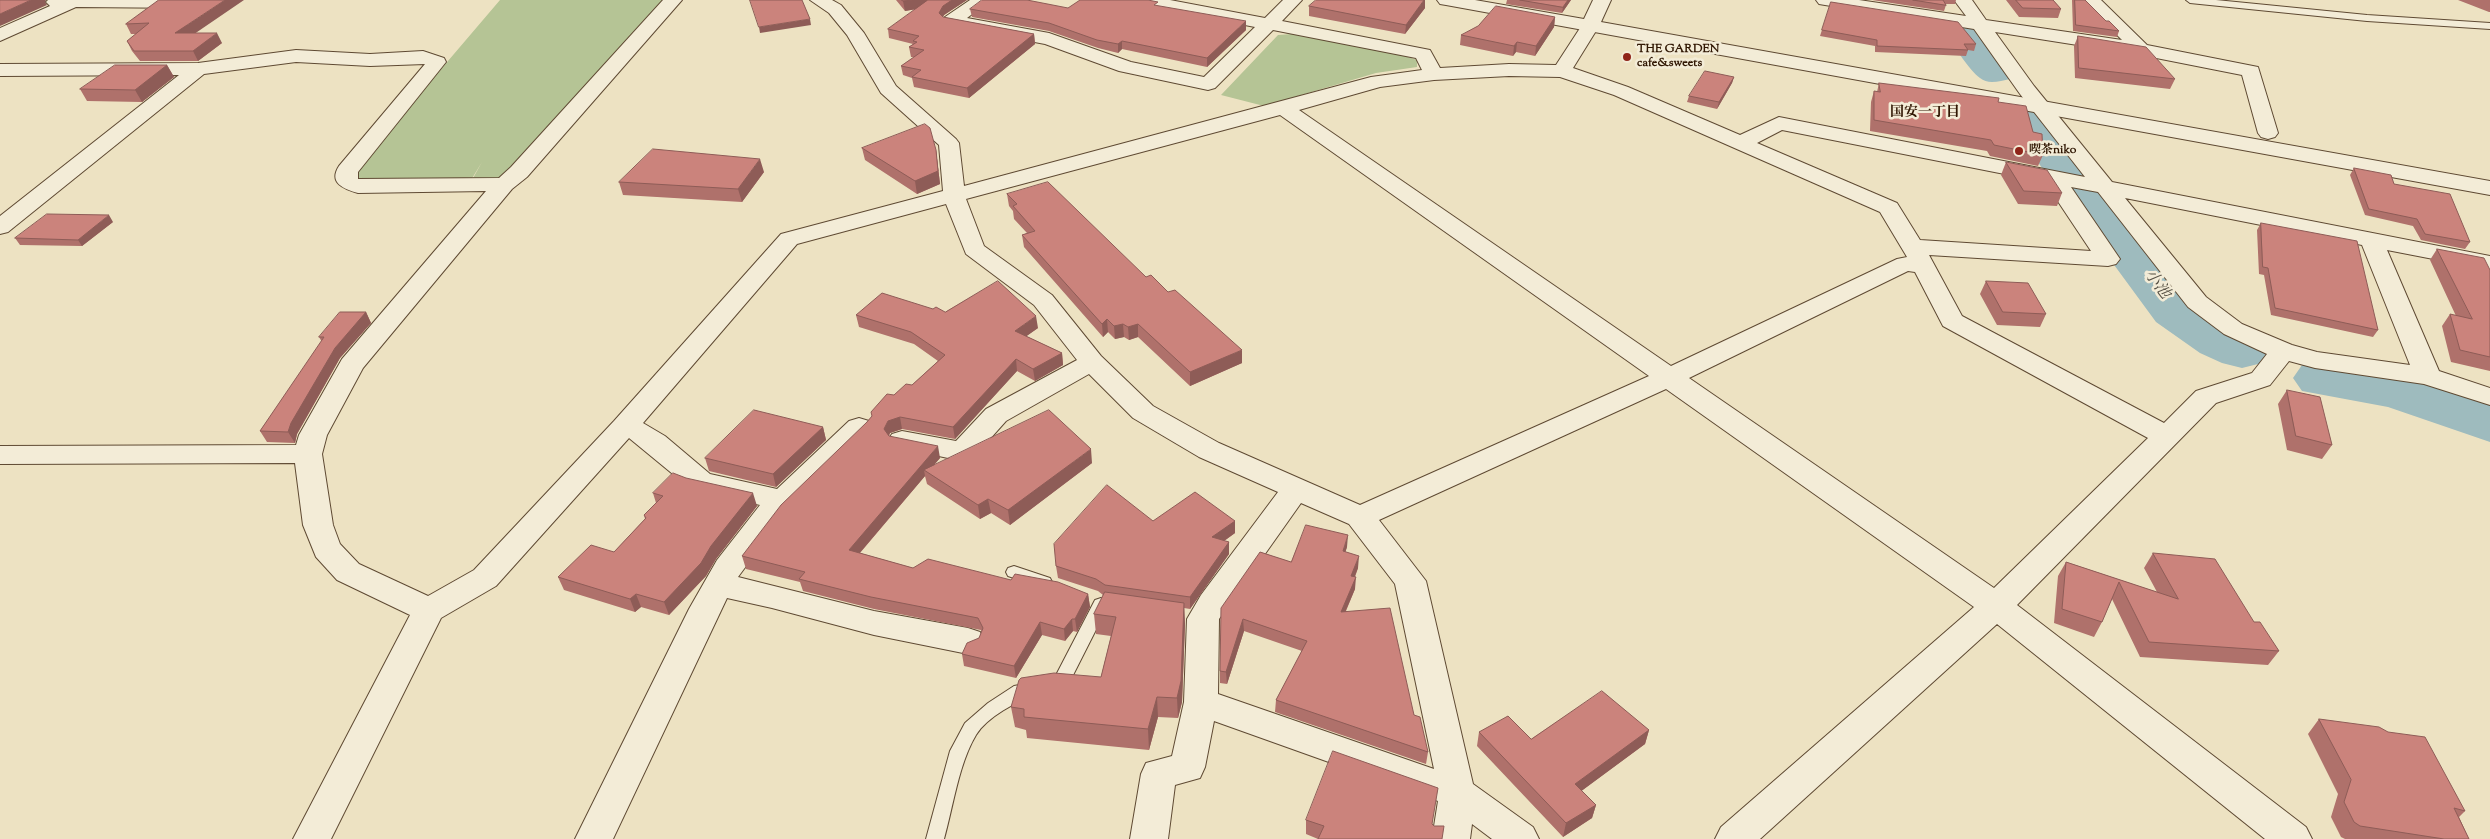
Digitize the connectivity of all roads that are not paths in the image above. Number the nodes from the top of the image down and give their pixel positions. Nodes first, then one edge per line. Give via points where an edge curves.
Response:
1 (673, 0) edge
2 (819, 0) edge
3 (982, 0) edge
4 (1143, 0) edge
5 (1293, 0) edge
6 (1446, 0) edge
7 (1527, 0) edge
8 (1825, 0) edge
9 (1963, 0) edge
10 (2091, 0) edge
11 (2190, 0) edge
12 (65, 1) edge
13 (120, 1) edge
14 (208, 3) edge
15 (1873, 4) edge
16 (1597, 13) edge
17 (1266, 25) junction
18 (1983, 25) junction
19 (2490, 26) edge
20 (0, 35) edge
21 (2141, 49) junction
22 (198, 69) junction
23 (0, 70) edge
24 (1562, 71) junction
25 (1434, 74) junction
26 (2035, 99) junction
27 (1283, 108) junction
28 (2268, 133) junction
29 (1741, 143) junction
30 (2490, 172) edge
31 (2053, 177) junction
32 (504, 184) junction
33 (2104, 188) junction
34 (2490, 188) edge
35 (954, 195) junction
36 (0, 227) edge
37 (2372, 241) junction
38 (1919, 256) junction
39 (2490, 263) edge
40 (2283, 351) junction
41 (1092, 362) junction
42 (2428, 376) junction
43 (1670, 377) junction
44 (2490, 397) edge
45 (624, 427) junction
46 (859, 427) edge
47 (2165, 435) junction
48 (902, 440) edge
49 (308, 454) junction
50 (0, 455) edge
51 (1296, 488) junction
52 (783, 500) junction
53 (1360, 517) junction
54 (1014, 572) edge
55 (719, 585) junction
56 (1057, 586) edge
57 (1102, 602) edge
58 (1996, 606) junction
59 (429, 610) junction
60 (968, 642) edge
61 (1201, 702) junction
62 (1457, 792) junction
63 (312, 839) edge
64 (594, 839) edge
65 (935, 839) edge
66 (1149, 839) edge
67 (1451, 839) edge
68 (1520, 839) edge
69 (1734, 839) edge
70 (2293, 839) edge

1 - 32 street
2 - 35 street via 835,9 855,33 888,89 949,143
3 - 17 street via 951,21 1049,39 1126,67 1208,84
4 - 17 street
5 - 17 street
6 - 16 street
7 - 16 street
8 - 15 street
9 - 18 street
10 - 21 street
11 - 19 lane via 2367,18
12 - 13 street
12 - 20 street
13 - 14 street
15 - 18 street
16 - 24 street
16 - 26 street
17 - 25 street via 1423,54
18 - 21 street
18 - 26 street
21 - 28 street via 2252,71
22 - 23 street
22 - 32 street via 296,56 370,60 423,57 437,62 347,171 347,182 358,186
22 - 36 street
24 - 25 street
24 - 29 street via 1621,91
25 - 27 street via 1378,81
26 - 28 street
26 - 33 street
26 - 34 street
27 - 35 street
27 - 43 street
28 - 30 street
29 - 31 street via 1779,123
29 - 38 street via 1889,208
31 - 33 street
31 - 38 street via 2108,259
32 - 49 street via 351,365 313,435
33 - 37 street
33 - 40 street via 2197,302 2233,329
35 - 41 street via 974,249 1043,300
35 - 45 street via 788,239
37 - 39 street
37 - 42 street
38 - 43 street
38 - 47 street via 1952,321
40 - 42 street via 2315,360
40 - 47 street via 2261,379 2206,397
41 - 48 street via 996,415 962,452
41 - 51 street via 1143,412 1208,450
42 - 44 street
43 - 53 street
43 - 58 street
45 - 52 street via 636,430 655,443 701,482
45 - 59 street via 485,578
46 - 52 street
47 - 58 street
49 - 50 street
49 - 59 street via 318,525 327,550 348,572
51 - 53 street
51 - 61 street via 1212,603 1194,618
52 - 55 street via 734,560
53 - 62 street via 1410,581
54 - 56 lane
55 - 60 street
55 - 64 street
57 - 65 lane via 1059,686 1020,691 971,728 959,751
58 - 69 street
58 - 70 street
59 - 63 street
61 - 62 street
61 - 66 street via 1187,768 1159,774
62 - 67 street
62 - 68 street

